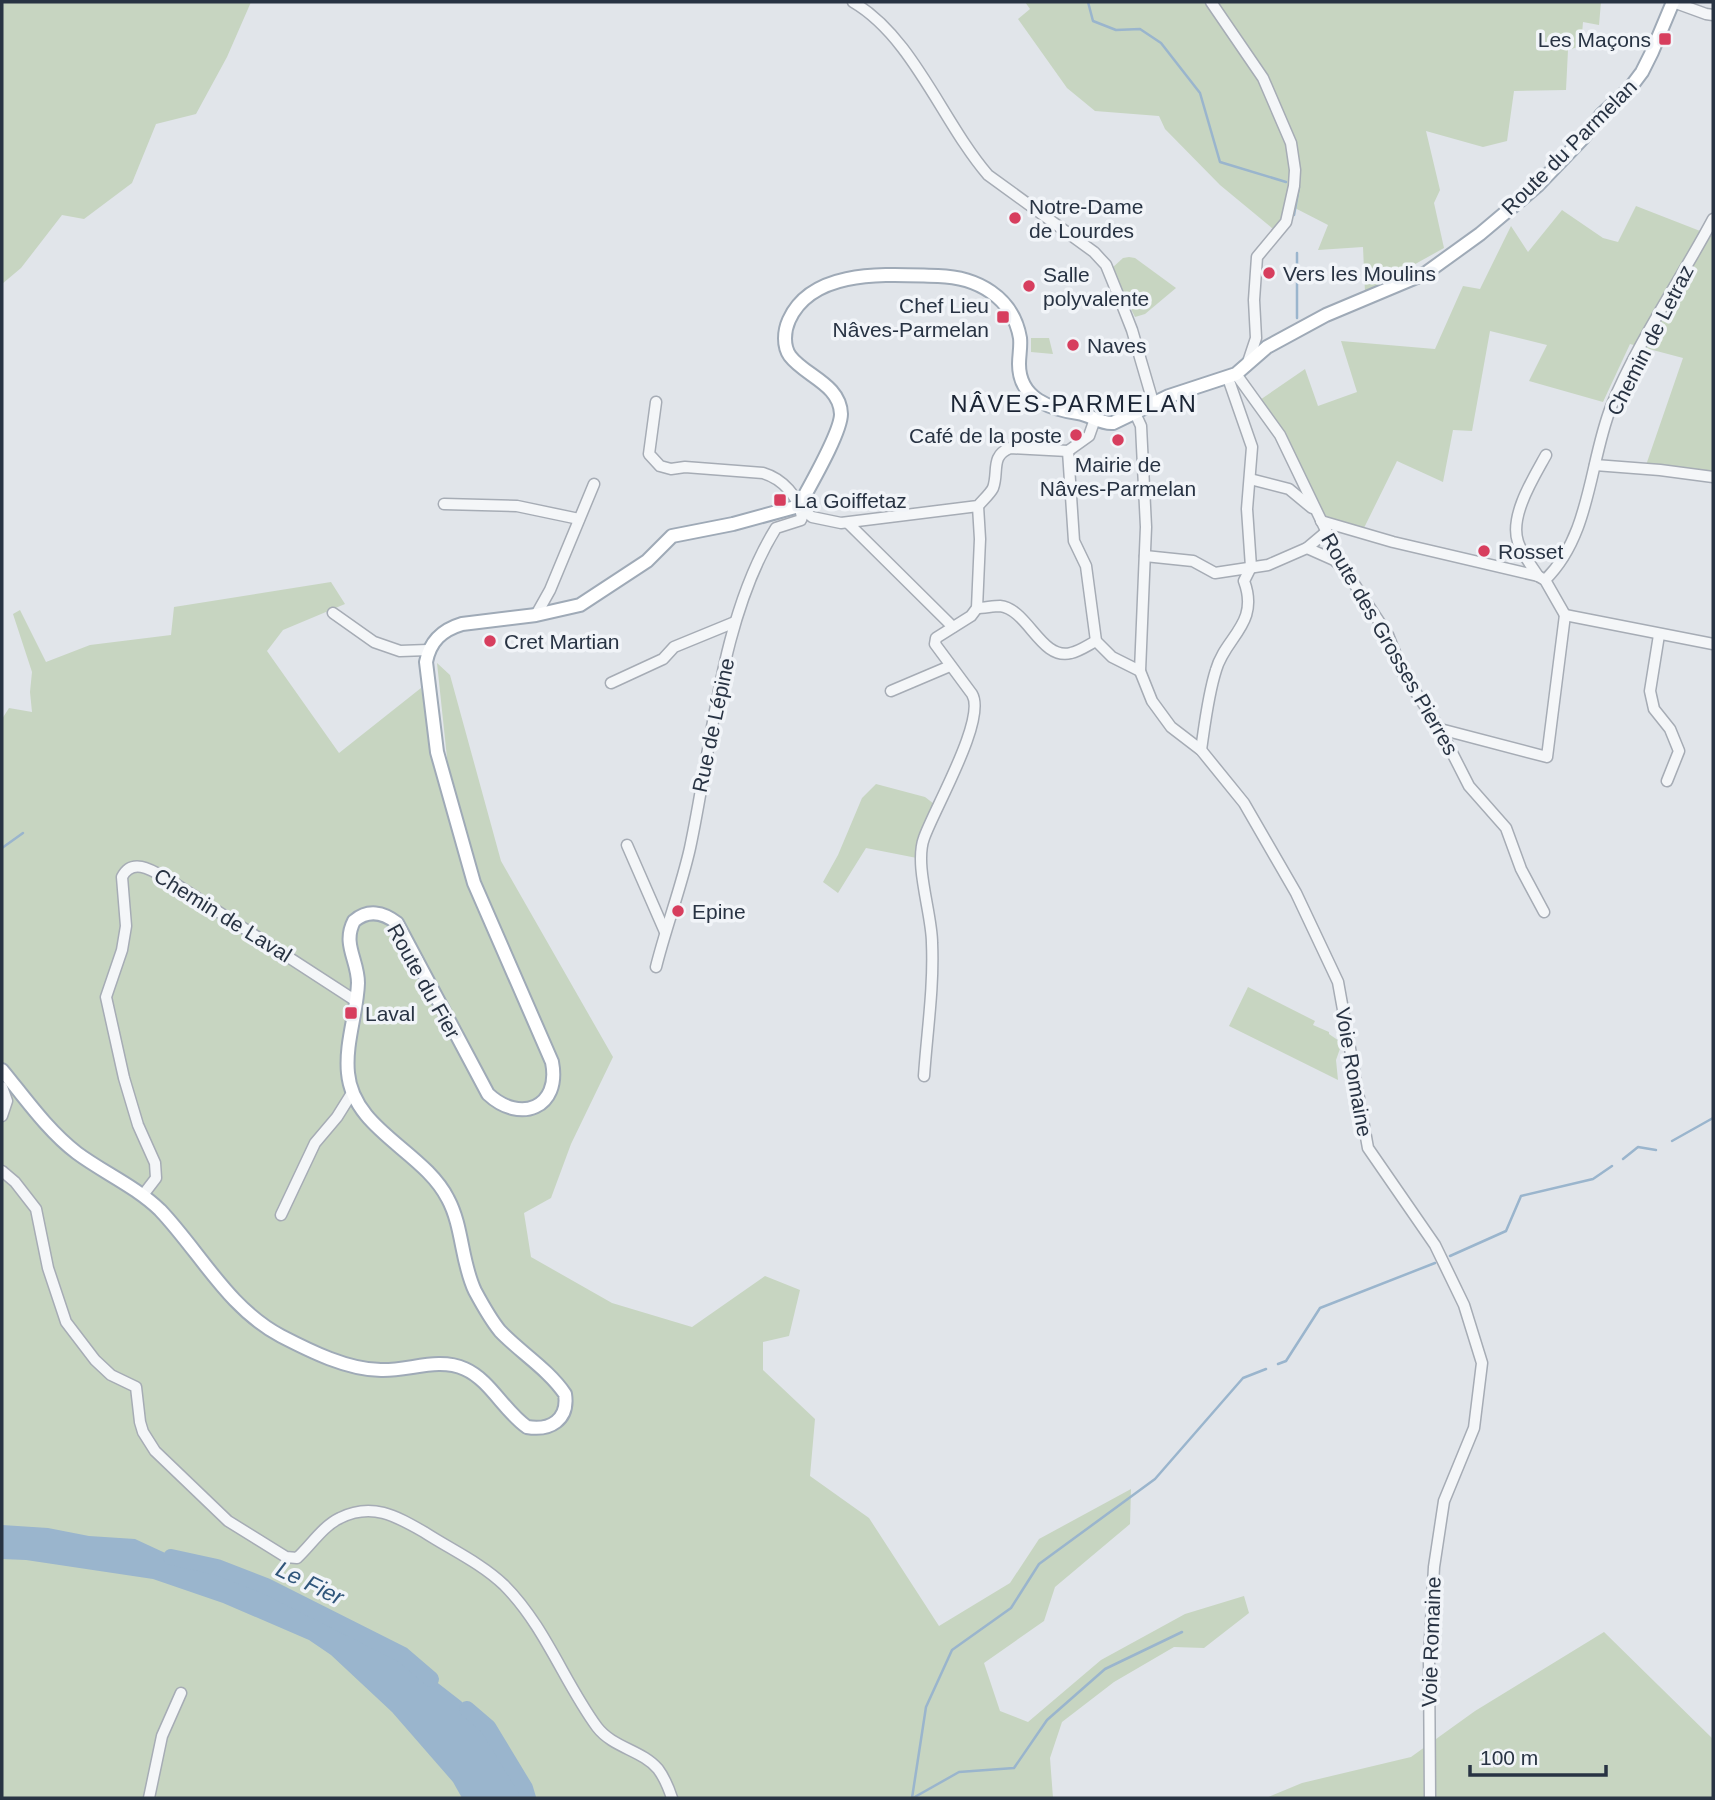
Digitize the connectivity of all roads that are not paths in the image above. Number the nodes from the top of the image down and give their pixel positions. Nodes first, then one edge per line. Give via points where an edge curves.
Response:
1 (853, 2) edge
2 (1211, 2) edge
3 (1673, 2) edge
4 (1713, 15) edge
5 (1713, 219) edge
6 (1246, 365) junction
7 (1232, 376) junction
8 (656, 402) dead end
9 (1153, 402) junction
10 (1135, 413) junction
11 (1095, 419) junction
12 (1068, 451) junction
13 (1546, 455) dead end
14 (1595, 465) junction
15 (1713, 477) edge
16 (1250, 480) junction
17 (594, 484) dead end
18 (444, 504) dead end
19 (799, 506) junction
20 (978, 506) junction
21 (1318, 516) junction
22 (579, 519) junction
23 (848, 523) junction
24 (1326, 532) junction
25 (1307, 548) junction
26 (1145, 556) junction
27 (1251, 567) junction
28 (1345, 570) junction
29 (1541, 578) junction
30 (977, 608) junction
31 (333, 614) dead end
32 (536, 615) junction
33 (1565, 615) junction
34 (735, 622) junction
35 (953, 627) junction
36 (1659, 635) junction
37 (1096, 641) junction
38 (1713, 644) edge
39 (428, 650) junction
40 (950, 666) junction
41 (1140, 671) junction
42 (611, 683) dead end
43 (891, 691) dead end
44 (1440, 729) junction
45 (1200, 750) junction
46 (1667, 781) dead end
47 (627, 845) dead end
48 (1544, 912) dead end
49 (665, 932) junction
50 (656, 967) dead end
51 (356, 1001) junction
52 (2, 1070) edge
53 (924, 1076) dead end
54 (2, 1087) edge
55 (352, 1093) junction
56 (2, 1116) edge
57 (2, 1171) edge
58 (143, 1195) junction
59 (281, 1215) dead end
60 (181, 1693) dead end
61 (149, 1798) edge
62 (672, 1798) edge
63 (1430, 1798) edge

1 - 9 street via 885,27 988,175 1106,265 1132,330
2 - 6 street via 1263,78 1291,144 1295,170 1286,222 1257,257 1255,344
3 - 4 street
3 - 6 main road, Route du Parmelan via 1642,72 1630,88 1521,200 1426,273 1326,315 1267,347
5 - 14 street, Chemin de Letraz via 1633,362 1611,408
6 - 7 main road, Route du Parmelan
7 - 9 main road, Route du Parmelan
7 - 16 street via 1252,447
7 - 21 street, Route des Grosses Pierres via 1280,435
8 - 19 street via 649,454 660,466 763,472 785,483
9 - 10 main road, Route du Parmelan
10 - 11 main road via 1114,423
10 - 26 street, Voie Romaine via 1141,426
11 - 12 street via 1089,436
11 - 19 main road via 1056,411 1033,396 1021,379 1021,348 1014,319 1002,301 983,286 958,277 909,275 864,277 818,288 794,311 785,339 788,353 826,385 841,415 832,444
12 - 20 street via 1004,450 996,460 993,488
12 - 37 street via 1074,541 1086,566
13 - 29 street via 1529,484 1517,530 1522,552
14 - 15 street
14 - 29 street, Chemin de Letraz via 1571,547 1555,570
16 - 21 street via 1289,489
16 - 27 street via 1247,526
17 - 22 street
18 - 22 street via 517,506
19 - 23 street via 812,517
19 - 32 main road via 673,536 648,561 580,604
19 - 34 street, Rue de Lépine via 800,520 775,528 760,554
20 - 23 street
20 - 30 street
21 - 24 street, Route des Grosses Pierres
21 - 29 street via 1393,542
22 - 32 street
23 - 35 street
24 - 25 street
24 - 28 street, Route des Grosses Pierres
25 - 27 street via 1268,565
25 - 28 street
26 - 27 street via 1193,561 1215,573
26 - 41 street, Voie Romaine
27 - 45 street via 1244,581 1249,594 1244,621 1216,669
28 - 44 street, Route des Grosses Pierres via 1388,635 1404,673
29 - 33 street
30 - 35 street
30 - 37 street via 999,606 1014,612 1058,652 1070,653
31 - 39 street via 374,642 400,651
32 - 39 main road via 450,627
33 - 36 street
33 - 44 street via 1547,757
34 - 42 street via 674,647 663,659
34 - 49 street, Rue de Lépine via 690,848
35 - 40 street via 936,638 935,644
36 - 38 street
36 - 46 street via 1650,691 1654,709 1670,729 1679,751
37 - 41 street via 1112,657
39 - 51 main road, Route du Fier via 437,752 474,883 552,1062 552,1087 537,1106 527,1110 505,1107 488,1094 397,923 380,913 360,916 350,929 349,948 358,981
40 - 43 street
40 - 53 street via 976,704 965,747 922,840 932,943
41 - 45 street, Voie Romaine via 1152,701 1171,727
44 - 48 street, Route des Grosses Pierres via 1469,786 1506,828
45 - 63 street, Voie Romaine via 1244,803 1296,893 1338,982 1368,1148 1435,1245 1464,1306 1482,1363 1474,1428 1444,1501 1434,1567
47 - 49 street
49 - 50 street, Rue de Lépine
51 - 55 main road, Route du Fier via 347,1057
51 - 58 street, Chemin de Laval via 159,875 141,866 125,871 126,926 106,997 124,1078 155,1163 156,1178
52 - 58 main road, Route du Fier via 77,1153
54 - 56 street via 7,1101
55 - 58 main road, Route du Fier via 368,1117 431,1175 448,1198 475,1292 499,1330 565,1394 565,1412 559,1421 547,1427 527,1427 481,1381 454,1365 359,1368 281,1336 239,1304
55 - 59 street via 315,1143
57 - 62 street via 36,1209 48,1268 66,1322 111,1375 136,1387 140,1422 155,1451 228,1521 291,1559 338,1518 378,1510 402,1519 489,1572 519,1602 598,1729 659,1770
60 - 61 street via 162,1736

